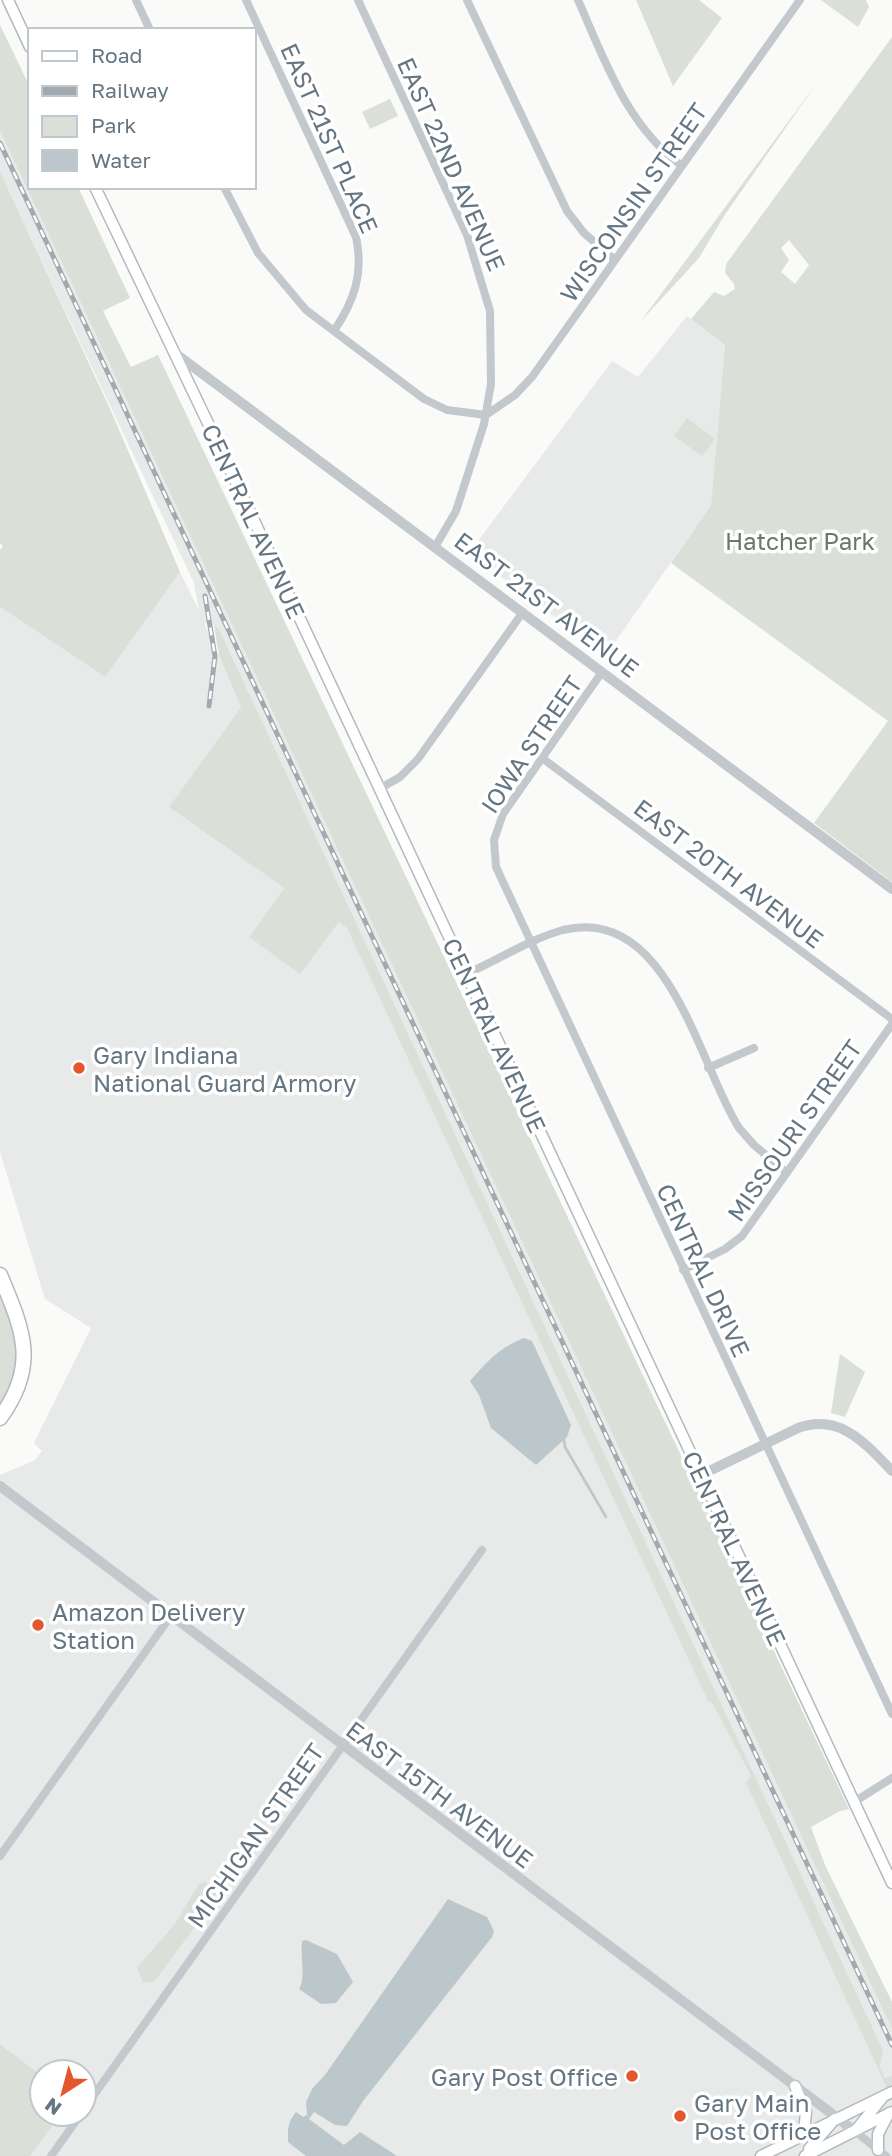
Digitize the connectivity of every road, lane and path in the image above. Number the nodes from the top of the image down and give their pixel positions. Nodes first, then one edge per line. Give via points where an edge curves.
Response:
1 (8, 0) edge
2 (136, 0) edge
3 (246, 0) edge
4 (358, 0) edge
5 (467, 0) edge
6 (578, 0) edge
7 (797, 1) edge
8 (149, 28) edge
9 (28, 43) edge
10 (682, 166) junction
11 (96, 189) edge
12 (225, 189) edge
13 (615, 260) junction
14 (334, 331) junction
15 (176, 354) junction
16 (486, 415) junction
17 (435, 547) junction
18 (523, 612) junction
19 (602, 672) junction
20 (542, 758) junction
21 (379, 789) junction
22 (494, 840) joint
23 (892, 889) edge
24 (530, 944) junction
25 (466, 974) junction
26 (892, 1021) edge
27 (754, 1048) dead end
28 (708, 1068) junction
29 (788, 1173) junction
30 (683, 1270) junction
31 (0, 1275) edge
32 (0, 1418) edge
33 (764, 1444) junction
34 (892, 1471) edge
35 (701, 1475) junction
36 (0, 1486) edge
37 (482, 1550) dead end
38 (170, 1617) junction
39 (892, 1714) edge
40 (342, 1746) junction
41 (892, 1778) edge
42 (855, 1802) junction
43 (0, 1856) edge
44 (892, 1883) edge
45 (795, 2086) junction
46 (98, 2089) edge
47 (888, 2094) edge
48 (891, 2113) edge
49 (837, 2117) junction
50 (71, 2128) edge
51 (856, 2132) junction
52 (804, 2133) junction
53 (882, 2153) edge
54 (51, 2156) edge
55 (761, 2156) edge
56 (802, 2156) edge

1 - 9 main road
2 - 8 street
3 - 14 street, EAST 21ST PLACE via 356,237 357,288
4 - 16 street, EAST 22ND AVENUE via 479,265 492,325
5 - 13 street via 567,211
6 - 10 street via 631,113 646,135
7 - 10 street, WISCONSIN STREET
10 - 13 street, WISCONSIN STREET
11 - 15 main road, CENTRAL AVENUE
12 - 14 street via 271,272 306,310
13 - 16 street, WISCONSIN STREET via 527,384
14 - 16 street via 424,400 447,410
15 - 17 street, EAST 21ST AVENUE
15 - 21 main road, CENTRAL AVENUE
16 - 17 street, EAST 22ND AVENUE via 456,511
17 - 18 street, EAST 21ST AVENUE
18 - 19 street, EAST 21ST AVENUE
18 - 21 street via 418,759
19 - 20 street, IOWA STREET
19 - 23 street, EAST 21ST AVENUE
20 - 22 street, IOWA STREET via 503,814
20 - 26 street, EAST 20TH AVENUE
21 - 25 main road, CENTRAL AVENUE
22 - 24 street, CENTRAL DRIVE via 498,874
24 - 25 street
24 - 28 street via 586,927 609,930 631,941 664,975
24 - 30 street, CENTRAL DRIVE
25 - 35 main road, CENTRAL AVENUE
26 - 29 street, MISSOURI STREET
27 - 28 street
28 - 29 street via 739,1128
29 - 30 street, MISSOURI STREET via 739,1240
30 - 33 street, CENTRAL DRIVE
31 - 32 highway via 23,1335 25,1355 17,1393
33 - 34 street via 808,1425 836,1426 862,1440
33 - 35 street
33 - 39 street, CENTRAL DRIVE
35 - 42 main road, CENTRAL AVENUE
36 - 38 street, EAST 15TH AVENUE
37 - 40 street, MICHIGAN STREET
38 - 40 street, EAST 15TH AVENUE
38 - 43 street
40 - 45 street, EAST 15TH AVENUE
40 - 46 street, MICHIGAN STREET
41 - 42 street
42 - 44 main road, CENTRAL AVENUE
45 - 49 street, EAST 15TH AVENUE
45 - 52 main road via 806,2112
47 - 49 main road
47 - 51 main road
48 - 51 main road
48 - 53 main road via 878,2134
49 - 51 street, EAST 15TH AVENUE
49 - 52 main road
49 - 56 main road
50 - 54 street
51 - 53 street
51 - 56 main road
52 - 55 main road

